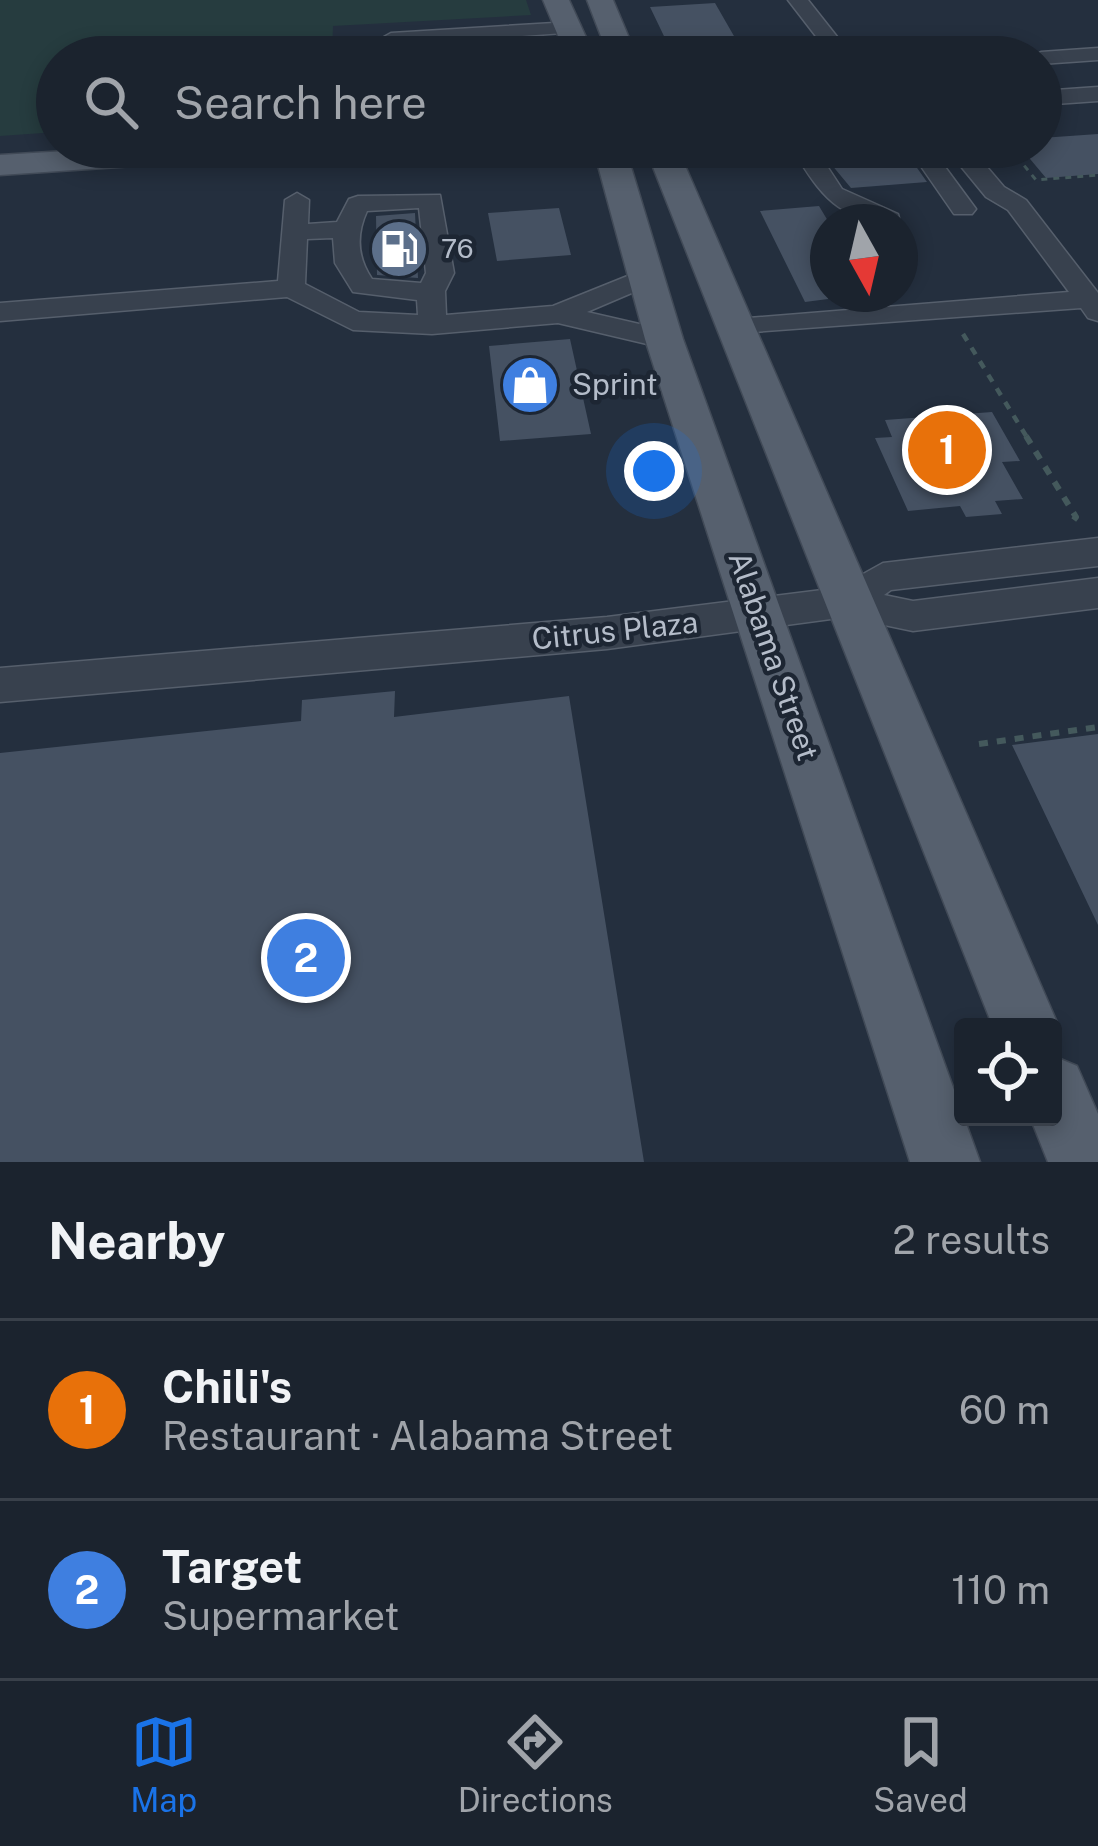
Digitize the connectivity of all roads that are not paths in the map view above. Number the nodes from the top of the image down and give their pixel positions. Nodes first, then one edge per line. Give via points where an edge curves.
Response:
1 (556, 0) edge
2 (600, 0) edge
3 (798, 0) edge
4 (573, 36) edge
5 (615, 36) edge
6 (826, 36) edge
7 (1096, 56) edge
8 (1062, 57) edge
9 (1098, 94) edge
10 (1062, 97) edge
11 (36, 163) edge
12 (0, 165) edge
13 (615, 168) edge
14 (670, 168) edge
15 (816, 168) edge
16 (934, 168) edge
17 (975, 168) edge
18 (1005, 168) edge
19 (297, 200) dead end
20 (856, 204) edge
21 (1017, 205) junction
22 (963, 209) dead end
23 (346, 229) junction
24 (297, 232) junction
25 (645, 277) junction
26 (290, 288) junction
27 (431, 291) junction
28 (1093, 305) edge
29 (0, 311) edge
30 (558, 314) junction
31 (433, 325) junction
32 (736, 328) junction
33 (664, 339) junction
34 (1098, 552) edge
35 (1098, 593) edge
36 (846, 602) junction
37 (758, 614) junction
38 (0, 685) edge
39 (1022, 1018) edge
40 (1062, 1112) edge
41 (945, 1162) edge
42 (1083, 1162) edge

1 - 4 main road
2 - 5 main road
3 - 6 street
7 - 8 street
9 - 10 street
11 - 12 main road
13 - 25 main road, Alabama Street
14 - 32 main road
15 - 20 street via 833,194
16 - 22 street
17 - 21 street
18 - 21 street via 1022,189
19 - 24 street
21 - 28 street
23 - 24 street
23 - 27 street via 348,263 363,286
23 - 27 street via 358,204 431,200 440,273
24 - 26 street
25 - 30 street
25 - 33 main road, Alabama Street
26 - 29 street
26 - 31 street via 353,321
27 - 31 street
28 - 32 street
30 - 31 street
30 - 33 street
32 - 36 main road
33 - 37 main road, Alabama Street
34 - 36 street, Citrus Plaza via 883,577
35 - 36 street, Citrus Plaza via 914,616
36 - 37 street, Citrus Plaza
36 - 39 main road
37 - 38 street, Citrus Plaza
37 - 41 main road, Alabama Street
40 - 42 main road

